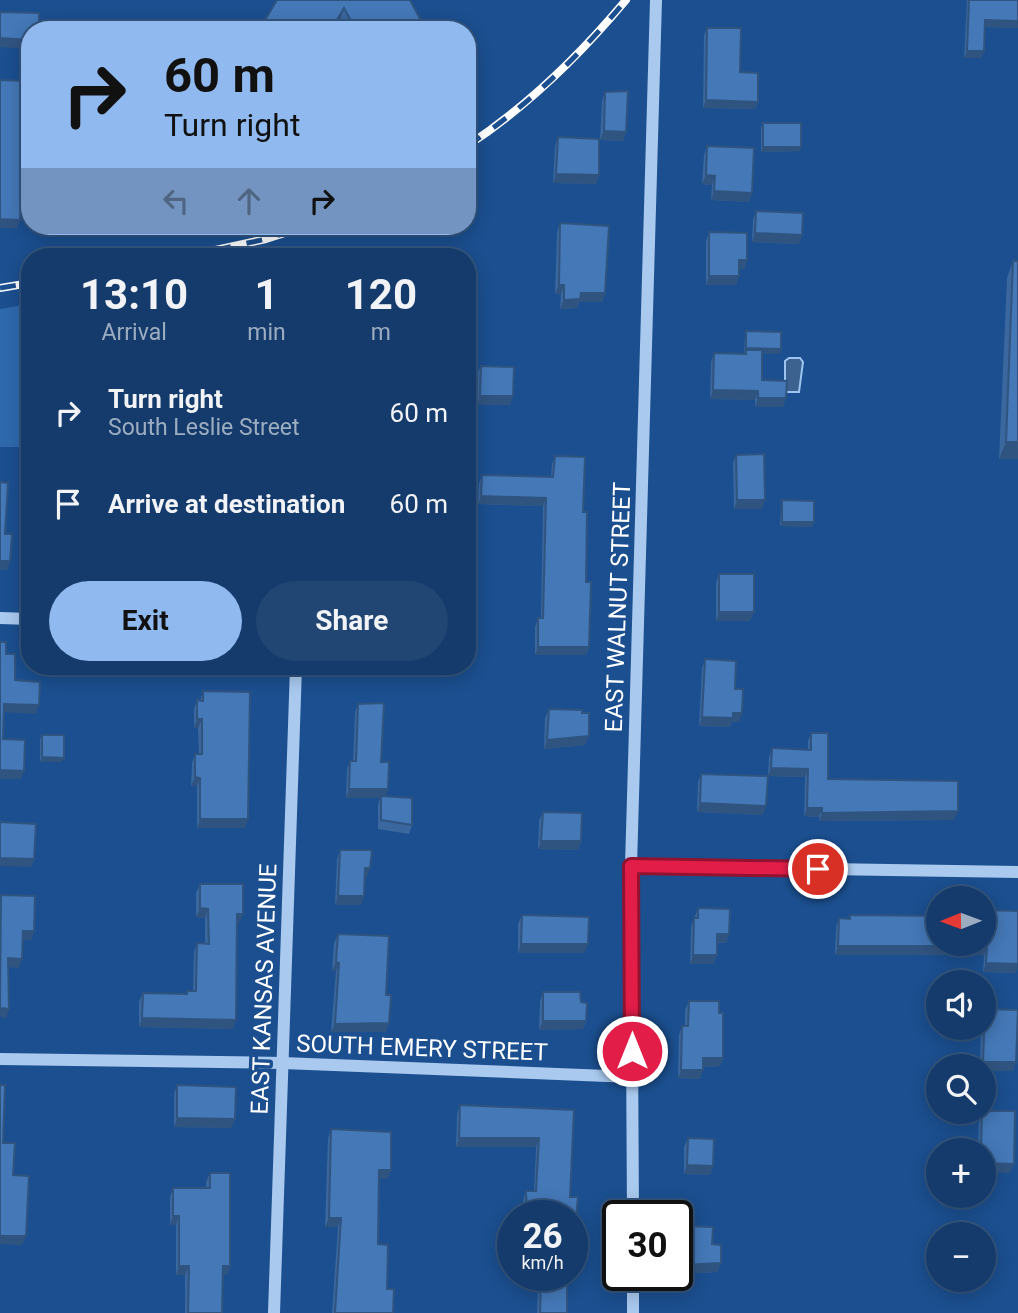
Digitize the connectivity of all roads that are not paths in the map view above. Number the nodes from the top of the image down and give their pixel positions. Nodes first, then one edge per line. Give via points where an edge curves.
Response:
1 (656, 0) edge
2 (0, 618) edge
3 (21, 619) edge
4 (296, 675) edge
5 (631, 866) junction
6 (1018, 872) edge
7 (0, 1059) edge
8 (283, 1063) junction
9 (632, 1077) junction
10 (633, 1200) edge
11 (633, 1291) edge
12 (274, 1313) edge
13 (633, 1313) edge

1 - 5 street, EAST WALNUT STREET
2 - 3 street
4 - 8 street, EAST KANSAS AVENUE
5 - 6 street
5 - 9 street, EAST WALNUT STREET
7 - 8 street, SOUTH EMERY STREET
8 - 9 street, SOUTH EMERY STREET
8 - 12 street, EAST KANSAS AVENUE
9 - 10 street, EAST WALNUT STREET
11 - 13 street

